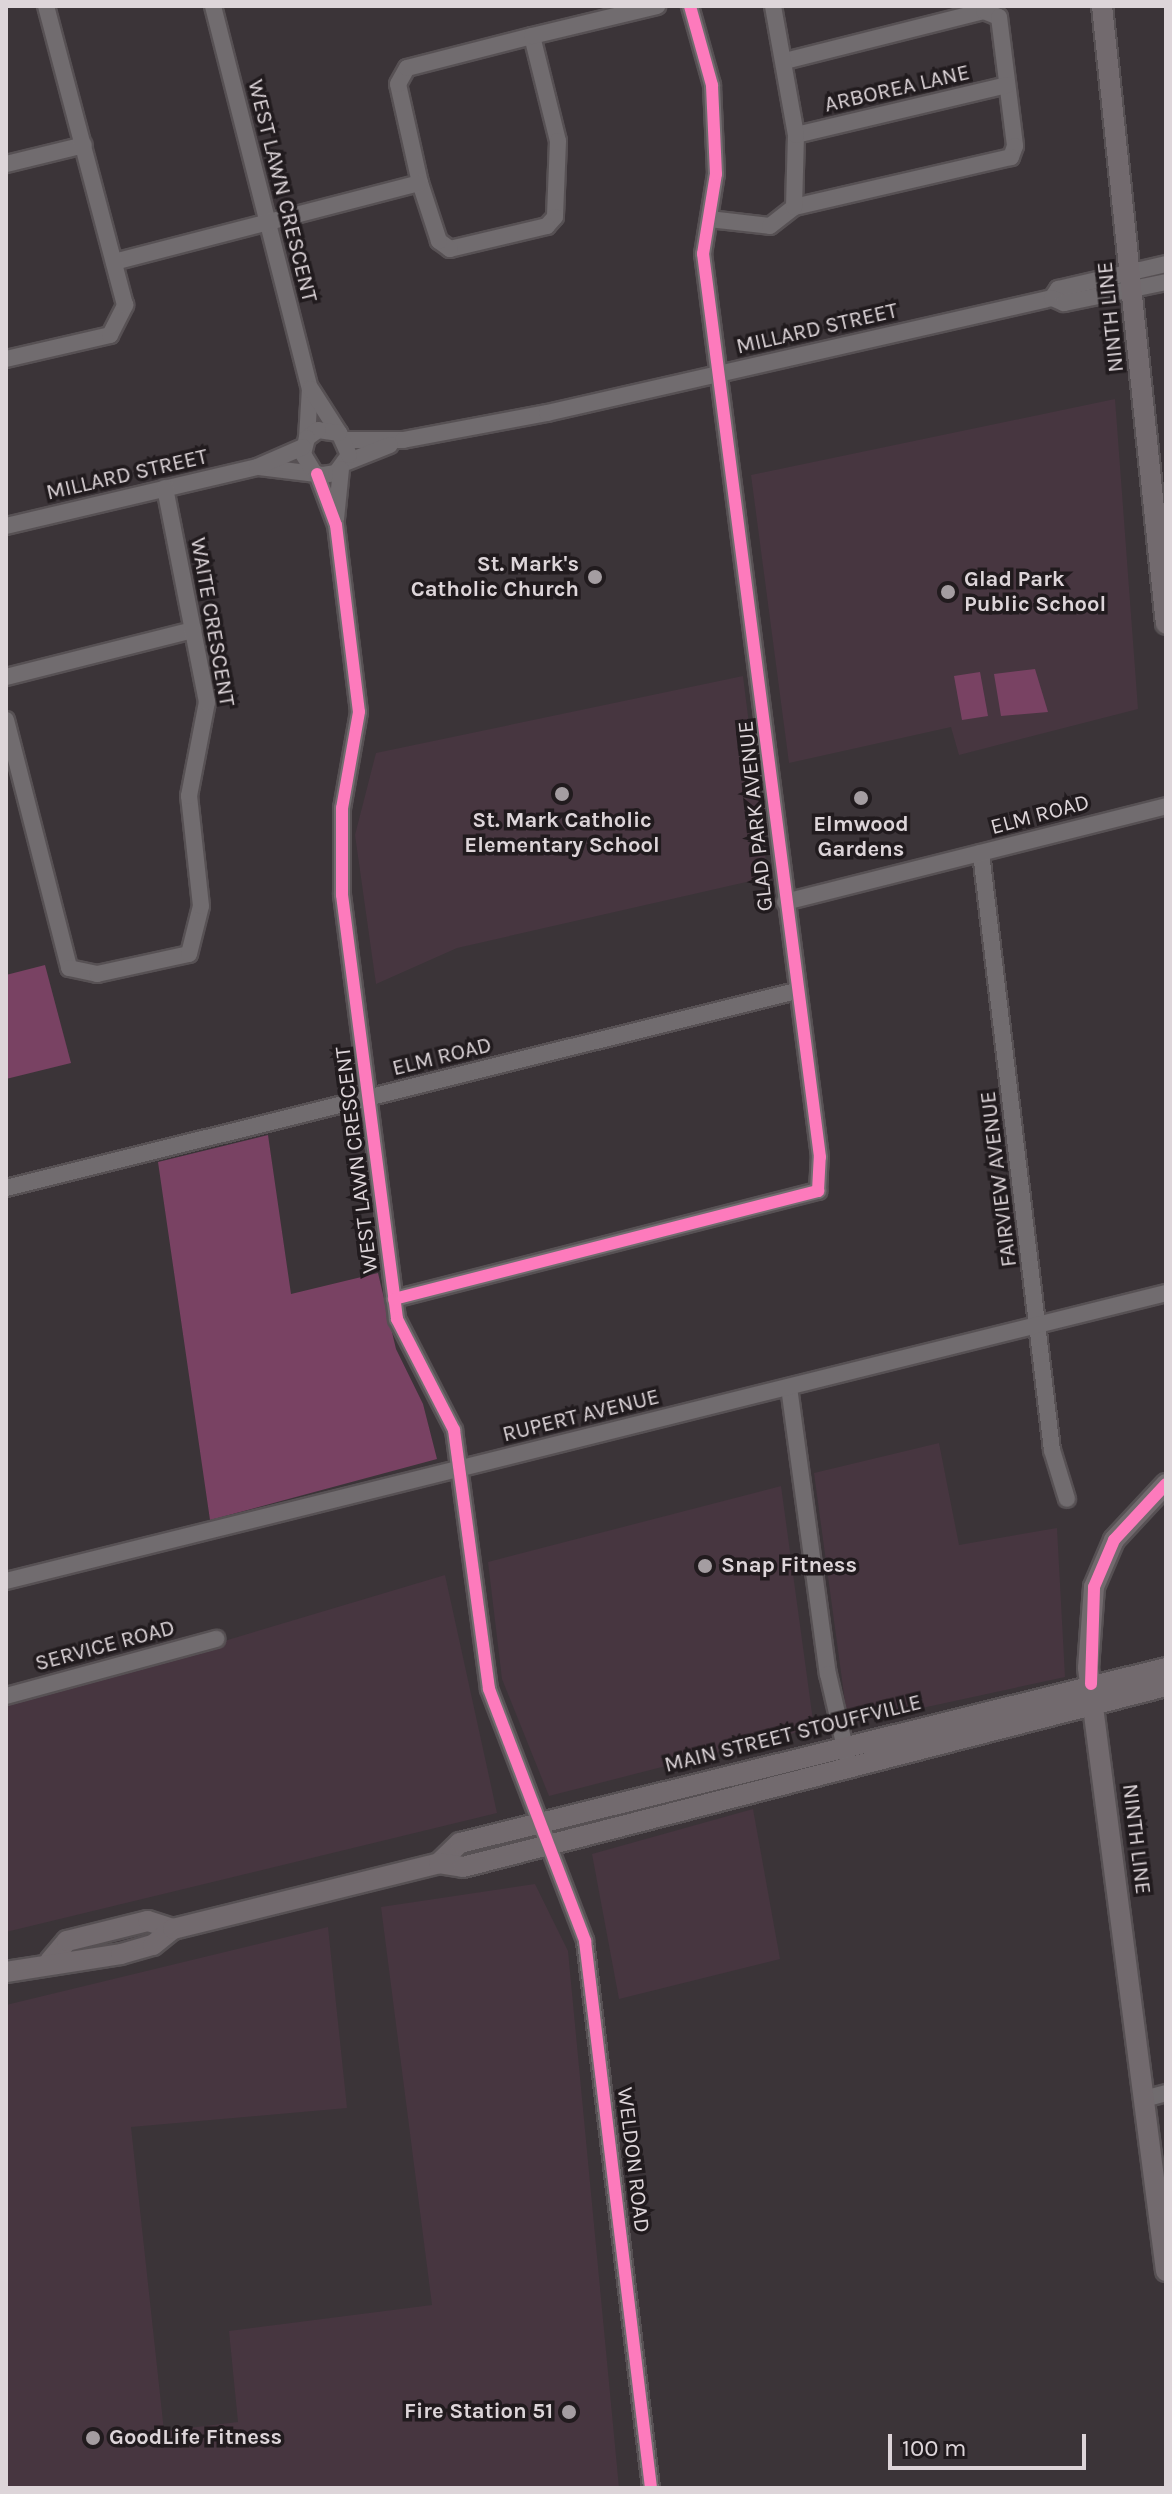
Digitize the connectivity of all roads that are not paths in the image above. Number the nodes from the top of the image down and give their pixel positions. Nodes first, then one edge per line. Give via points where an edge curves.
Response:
1 (46, 6) edge
2 (213, 6) edge
3 (657, 6) edge
4 (690, 6) edge
5 (773, 6) edge
6 (1102, 6) edge
7 (532, 36) junction
8 (785, 61) junction
9 (1007, 85) junction
10 (796, 135) junction
11 (84, 145) junction
12 (6, 164) edge
13 (420, 183) junction
14 (794, 207) junction
15 (709, 219) junction
16 (267, 220) junction
17 (114, 262) junction
18 (1166, 264) edge
19 (1131, 282) junction
20 (1166, 282) edge
21 (6, 359) edge
22 (719, 374) junction
23 (310, 388) junction
24 (342, 436) junction
25 (403, 440) junction
26 (305, 443) junction
27 (344, 466) junction
28 (1158, 466) edge
29 (257, 467) junction
30 (315, 473) junction
31 (165, 488) junction
32 (336, 525) junction
33 (6, 526) edge
34 (1166, 624) edge
35 (193, 630) junction
36 (6, 677) edge
37 (6, 720) edge
38 (1166, 806) edge
39 (981, 853) junction
40 (785, 902) junction
41 (796, 991) junction
42 (372, 1097) junction
43 (6, 1188) edge
44 (1166, 1293) edge
45 (394, 1299) junction
46 (1036, 1325) junction
47 (789, 1387) junction
48 (459, 1468) junction
49 (1166, 1484) edge
50 (1067, 1499) dead end
51 (6, 1581) edge
52 (216, 1639) dead end
53 (1166, 1668) edge
54 (1091, 1684) junction
55 (1166, 1686) edge
56 (6, 1696) edge
57 (1096, 1707) junction
58 (847, 1755) junction
59 (534, 1824) junction
60 (545, 1845) junction
61 (439, 1863) junction
62 (6, 1972) edge
63 (1166, 2093) edge
64 (1144, 2099) junction
65 (1166, 2271) edge
66 (651, 2488) edge

1 - 11 street
2 - 16 street, WEST LAWN CRESCENT
3 - 7 street
4 - 15 street, GLAD PARK AVENUE via 712,85 716,174
5 - 8 street
6 - 19 main road, NINTH LINE
7 - 13 street via 407,68 398,84
7 - 13 street via 558,141 555,217 547,226 450,249 439,241
8 - 9 street via 984,11 999,17
8 - 10 street
9 - 10 street, ARBOREA LANE
9 - 14 street via 1011,157
10 - 14 street
11 - 12 street
11 - 17 street
13 - 16 street
14 - 15 street via 770,226
15 - 22 street, GLAD PARK AVENUE via 703,254
16 - 17 street
16 - 23 street, WEST LAWN CRESCENT
17 - 21 street via 125,305 110,335
18 - 19 street, MILLARD STREET
19 - 20 street, MILLARD STREET
19 - 22 street, MILLARD STREET via 1064,303 1052,298
19 - 28 main road, NINTH LINE
22 - 25 street, MILLARD STREET
22 - 40 street, GLAD PARK AVENUE
23 - 24 street, WEST LAWN CRESCENT
23 - 26 street, WEST LAWN CRESCENT
24 - 25 street, MILLARD STREET
24 - 26 street, MILLARD STREET via 325,429
24 - 27 street, WEST LAWN CRESCENT
25 - 27 street, MILLARD STREET
26 - 29 street, MILLARD STREET
26 - 30 street, WEST LAWN CRESCENT
27 - 30 street, MILLARD STREET
27 - 32 street, WEST LAWN CRESCENT
28 - 34 main road, NINTH LINE
29 - 30 street, MILLARD STREET
29 - 31 street, MILLARD STREET
30 - 32 street, WEST LAWN CRESCENT
31 - 33 street, MILLARD STREET
31 - 35 street, WAITE CRESCENT
32 - 42 street, WEST LAWN CRESCENT via 359,712 342,808 342,895
35 - 36 street
35 - 37 street, WAITE CRESCENT via 207,702 189,796 201,906 189,954 97,974 69,968
38 - 39 street, ELM ROAD
39 - 40 street, ELM ROAD
39 - 46 street, FAIRVIEW AVENUE
40 - 41 street, GLAD PARK AVENUE
41 - 42 street, ELM ROAD
41 - 45 street, GLAD PARK AVENUE via 820,1157 818,1191
42 - 43 street, ELM ROAD
42 - 45 street, WEST LAWN CRESCENT
44 - 46 street, RUPERT AVENUE
45 - 48 street, WEST LAWN CRESCENT via 412,1357 446,1406
46 - 47 street, RUPERT AVENUE
46 - 50 street, FAIRVIEW AVENUE via 1052,1450
47 - 48 street, RUPERT AVENUE
47 - 58 street via 828,1674
48 - 51 street, RUPERT AVENUE
48 - 59 street, WEST LAWN CRESCENT via 489,1689
49 - 54 main road, NINTH LINE via 1114,1540 1094,1587
52 - 56 street, SERVICE ROAD
53 - 54 main road, MAIN STREET STOUFFVILLE
54 - 57 main road, NINTH LINE
54 - 58 main road, MAIN STREET STOUFFVILLE
55 - 57 main road, MAIN STREET STOUFFVILLE
57 - 58 main road, MAIN STREET STOUFFVILLE
57 - 64 main road, NINTH LINE
58 - 59 main road, MAIN STREET STOUFFVILLE
58 - 60 main road, MAIN STREET STOUFFVILLE
59 - 60 street, WELDON ROAD
59 - 61 main road, MAIN STREET STOUFFVILLE via 460,1843
60 - 61 main road, MAIN STREET STOUFFVILLE via 463,1867
60 - 66 street, WELDON ROAD via 585,1941
61 - 62 main road, MAIN STREET STOUFFVILLE via 173,1929 153,1945 121,1954 74,1965 50,1961
63 - 64 street
64 - 65 main road, NINTH LINE

